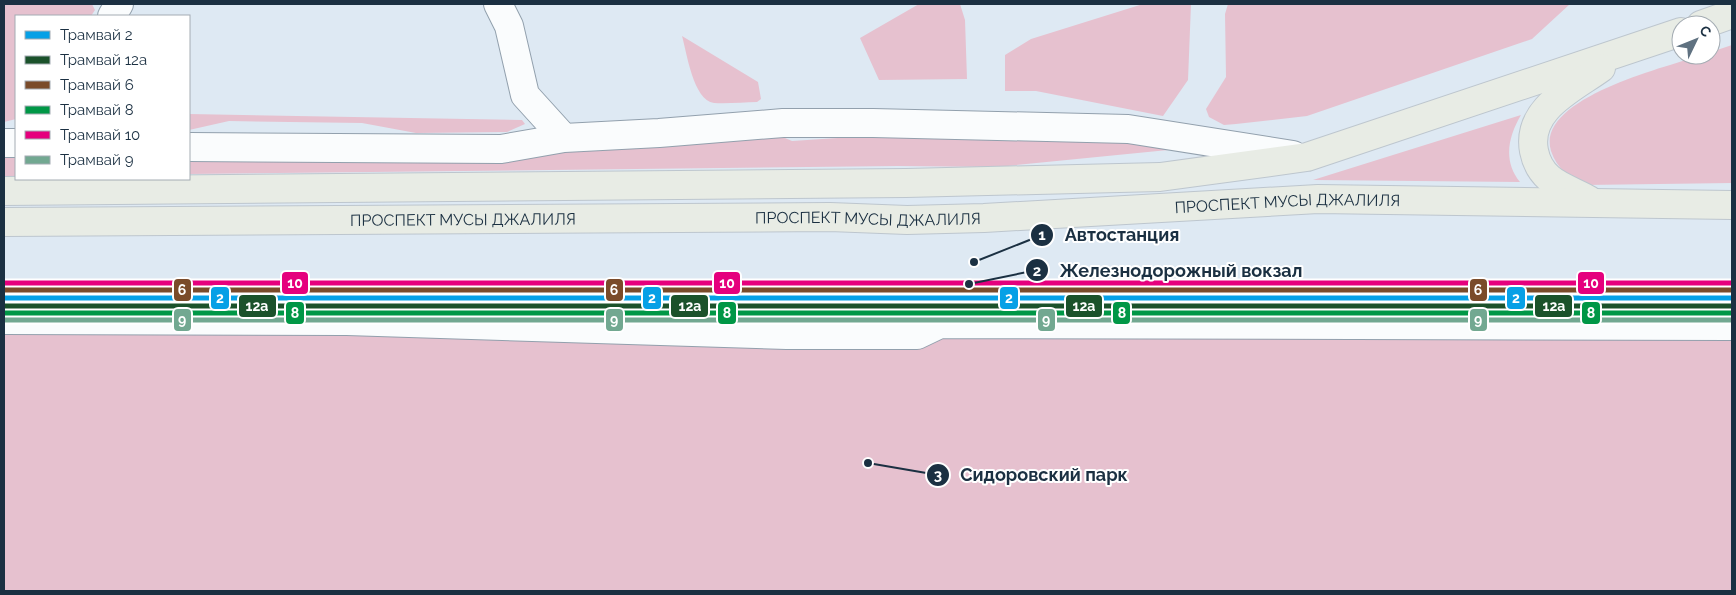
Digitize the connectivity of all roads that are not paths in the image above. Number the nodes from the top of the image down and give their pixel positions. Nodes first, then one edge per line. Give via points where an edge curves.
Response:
1 (120, 4) edge
2 (498, 4) edge
3 (113, 15) edge
4 (1671, 36) edge
5 (1625, 52) junction
6 (564, 138) junction
7 (190, 147) edge
8 (1307, 157) junction
9 (4, 191) edge
10 (1591, 201) junction
11 (1732, 205) edge
12 (4, 222) edge
13 (4, 320) edge
14 (1732, 326) edge

1 - 3 street
2 - 6 street via 508,26 525,95
4 - 5 main road, ПРОСПЕКТ МУСЫ ДЖАЛИЛЯ
5 - 8 main road, ПРОСПЕКТ МУСЫ ДЖАЛИЛЯ
5 - 10 main road via 1550,104 1536,122 1532,138 1536,161 1549,178
6 - 7 street via 501,149
6 - 8 street via 783,123 947,124 1128,129
8 - 9 main road, ПРОСПЕКТ МУСЫ ДЖАЛИЛЯ via 1160,177 1035,182
10 - 11 main road, ПРОСПЕКТ МУСЫ ДЖАЛИЛЯ
10 - 12 main road, ПРОСПЕКТ МУСЫ ДЖАЛИЛЯ via 1318,199 907,220
13 - 14 street via 357,322 787,335 917,335 940,324

